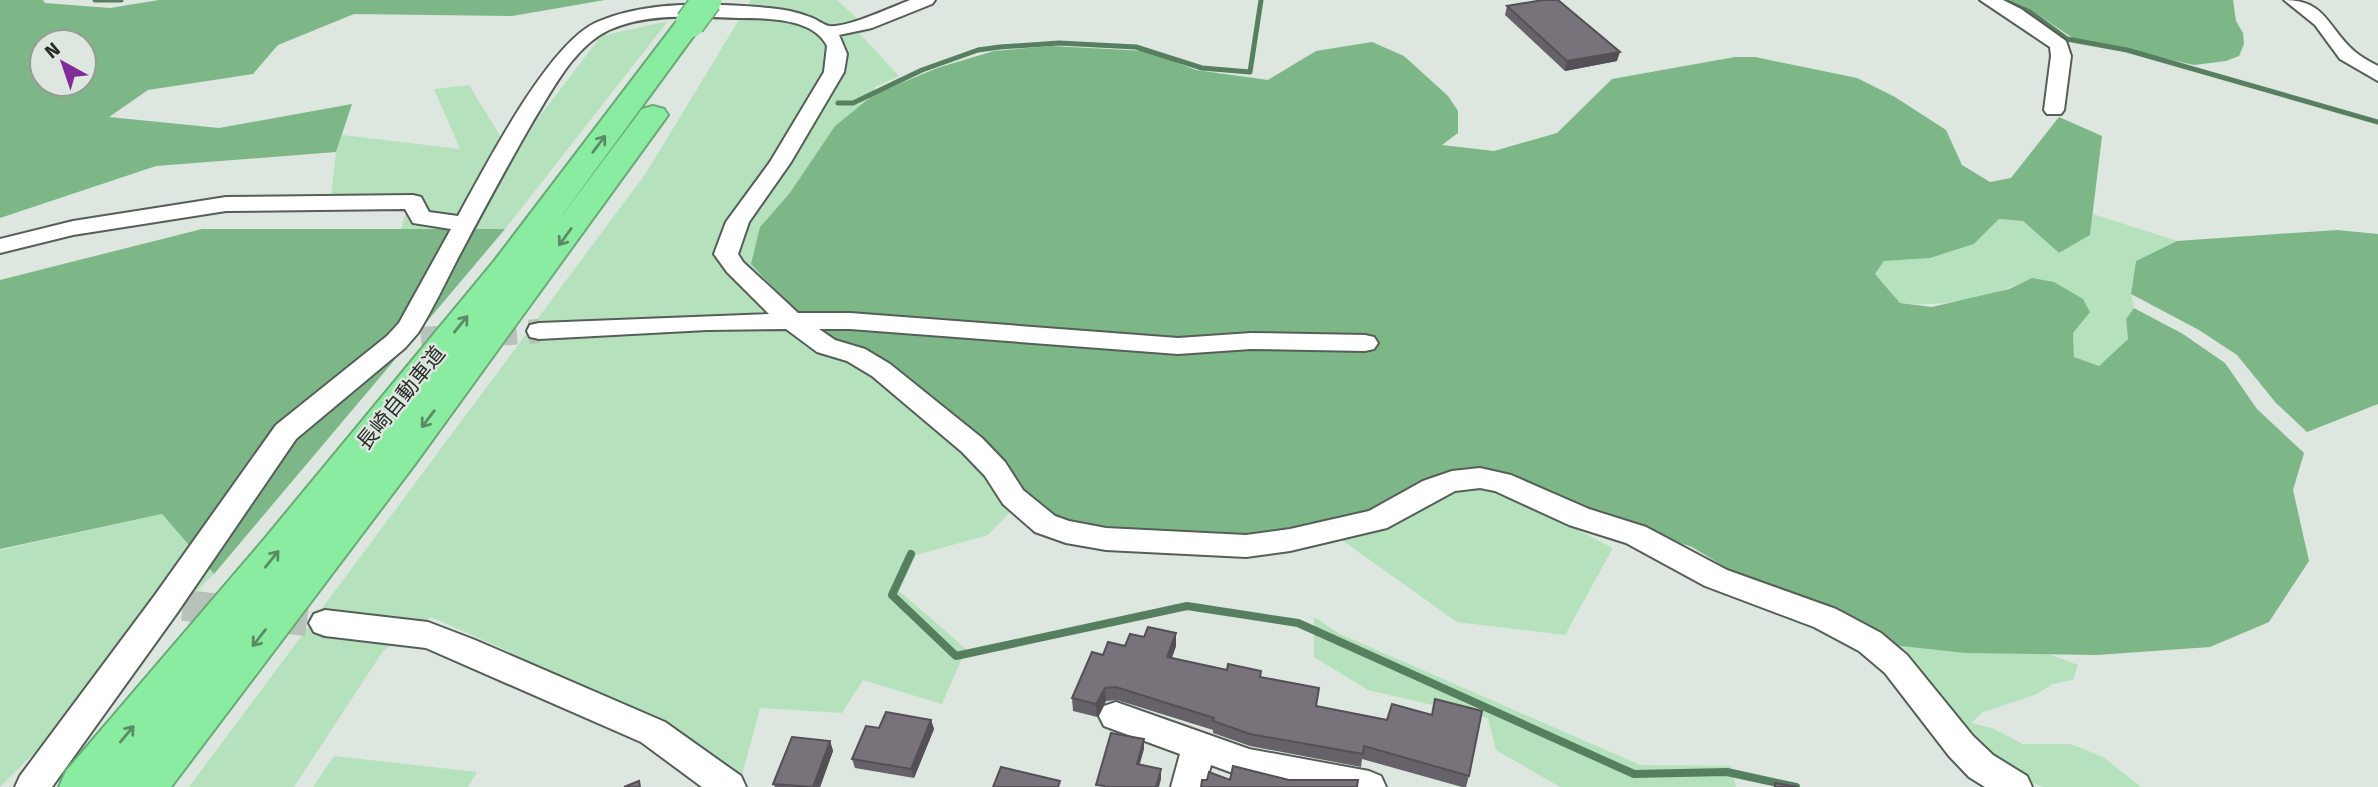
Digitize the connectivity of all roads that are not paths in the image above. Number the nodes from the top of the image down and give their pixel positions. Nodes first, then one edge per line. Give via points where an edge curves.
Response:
1 (926, 0) edge
2 (1989, 0) edge
3 (2293, 0) edge
4 (704, 9) edge
5 (825, 32) junction
6 (2378, 75) edge
7 (2054, 110) dead end
8 (466, 224) junction
9 (0, 246) edge
10 (792, 321) junction
11 (539, 331) tunnel mouth
12 (421, 339) tunnel mouth
13 (396, 342) junction
14 (1365, 343) dead end
15 (325, 623) tunnel mouth
16 (1116, 716) dead end
17 (1199, 746) junction
18 (32, 787) edge
19 (84, 787) edge
20 (141, 787) edge
21 (729, 787) edge
22 (1188, 787) edge
23 (1369, 787) edge
24 (2015, 787) edge

1 - 5 street via 866,23
2 - 7 street via 2059,45
3 - 6 street via 2321,21 2347,55
4 - 5 street via 790,15
4 - 8 street via 641,16 587,36 550,79
19 -> 4 highway, 長崎自動車道 via 498,277
4 -> 20 highway, 長崎自動車道 via 526,290
5 - 10 street via 838,46 834,72 727,243 726,254 735,267
8 - 9 street via 421,218 413,202 226,204 73,228
8 - 13 street via 409,327
10 - 11 street
10 - 14 street via 850,321 1178,346 1251,341
10 - 24 street via 827,346 856,355 881,370 972,446 995,469 1013,497 1045,524 1066,532 1106,539 1246,546 1377,520 1452,481 1480,478 1501,482 1579,517 1636,535 1716,578 1825,618 1870,642 1896,664 1961,746 1981,766
12 - 13 street
13 - 18 street via 286,432 174,605
15 - 21 street via 428,635 464,649 653,732
16 - 17 street
17 - 22 street
17 - 23 street via 1249,764

